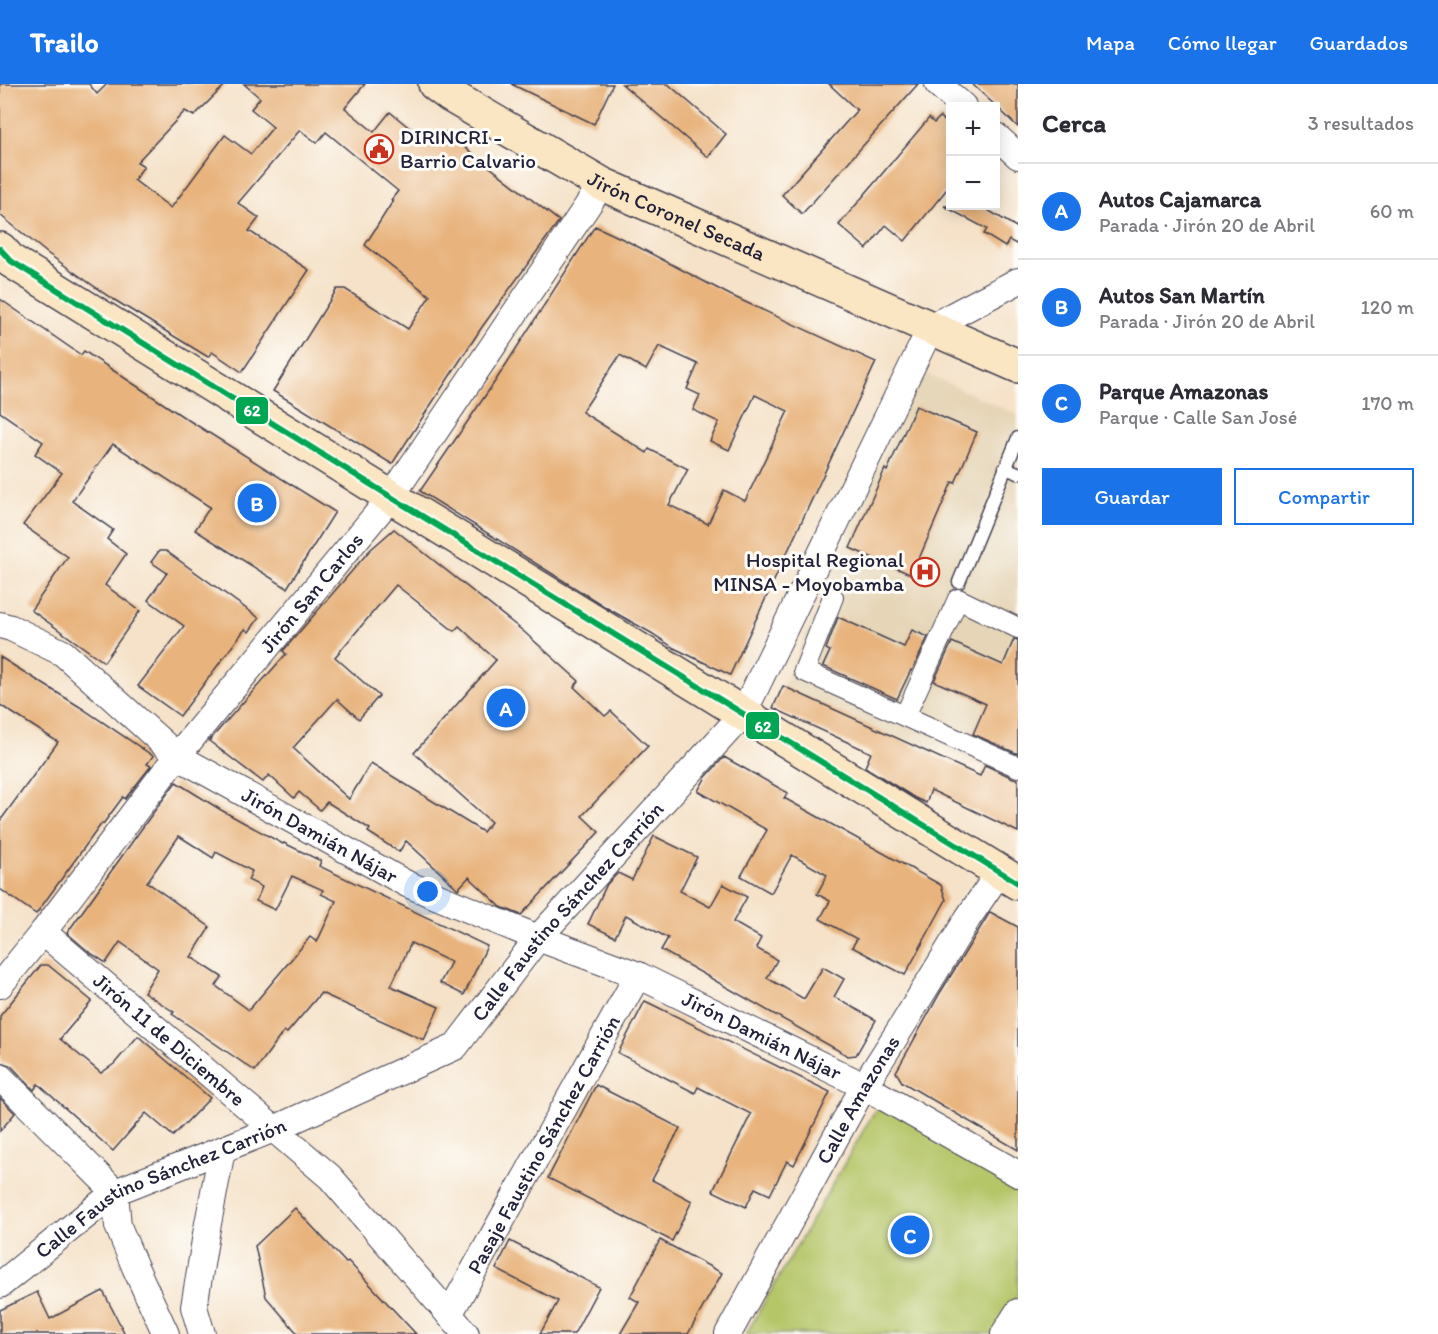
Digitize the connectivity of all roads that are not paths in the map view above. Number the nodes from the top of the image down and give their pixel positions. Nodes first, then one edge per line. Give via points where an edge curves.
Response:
1 (939, 84) edge
2 (449, 88) edge
3 (959, 102) edge
4 (1000, 140) edge
5 (1018, 156) edge
6 (602, 184) junction
7 (0, 249) edge
8 (1018, 281) edge
9 (931, 327) junction
10 (1018, 366) edge
11 (1018, 438) edge
12 (1005, 468) junction
13 (1018, 474) edge
14 (391, 497) junction
15 (959, 582) dead end
16 (833, 597) dead end
17 (0, 625) edge
18 (1018, 628) edge
19 (743, 714) junction
20 (906, 716) junction
21 (177, 756) junction
22 (1018, 767) edge
23 (1009, 877) edge
24 (43, 932) junction
25 (538, 939) junction
26 (638, 975) junction
27 (0, 985) edge
28 (0, 1077) edge
29 (864, 1086) junction
30 (274, 1129) junction
31 (222, 1150) junction
32 (1018, 1174) edge
33 (115, 1192) junction
34 (0, 1285) edge
35 (1018, 1312) edge
36 (448, 1315) junction
37 (166, 1334) edge
38 (202, 1334) edge
39 (466, 1334) edge
40 (728, 1334) edge
41 (1004, 1334) edge

1 - 3 street
2 - 6 main road, Jirón Coronel Secada
4 - 5 street
6 - 9 main road, Jirón Coronel Secada
6 - 14 street, Jirón San Carlos
7 - 14 main road via 11,261
8 - 9 street
9 - 10 main road, Jirón Coronel Secada
9 - 19 street, Calle Faustino Sánchez Carrión
11 - 12 lane
12 - 13 lane
12 - 15 lane
14 - 19 main road
14 - 21 street, Jirón San Carlos
16 - 20 street via 804,670
17 - 21 street, Jirón Damián Nájar via 63,653
18 - 20 street via 958,599
19 - 23 main road
19 - 25 street, Calle Faustino Sánchez Carrión
20 - 22 street
21 - 24 street, Jirón San Carlos
21 - 25 street, Jirón Damián Nájar via 407,884
23 - 29 street, Calle Amazonas via 968,918
24 - 27 street, Jirón San Carlos
24 - 30 street, Jirón 11 de Diciembre
25 - 26 street, Jirón Damián Nájar
25 - 30 street, Calle Faustino Sánchez Carrión via 455,1047
26 - 29 street, Jirón Damián Nájar
26 - 36 street, Pasaje Faustino Sánchez Carrión
28 - 33 street
29 - 32 street, Jirón Damián Nájar
29 - 40 street, Calle Amazonas
30 - 31 street, Calle Faustino Sánchez Carrión
30 - 36 street, Jirón 11 de Diciembre via 330,1177
31 - 33 street, Calle Faustino Sánchez Carrión
31 - 38 street via 194,1308
33 - 34 street, Calle Faustino Sánchez Carrión
33 - 37 street via 118,1226
35 - 41 street
36 - 39 street, Jirón 11 de Diciembre

